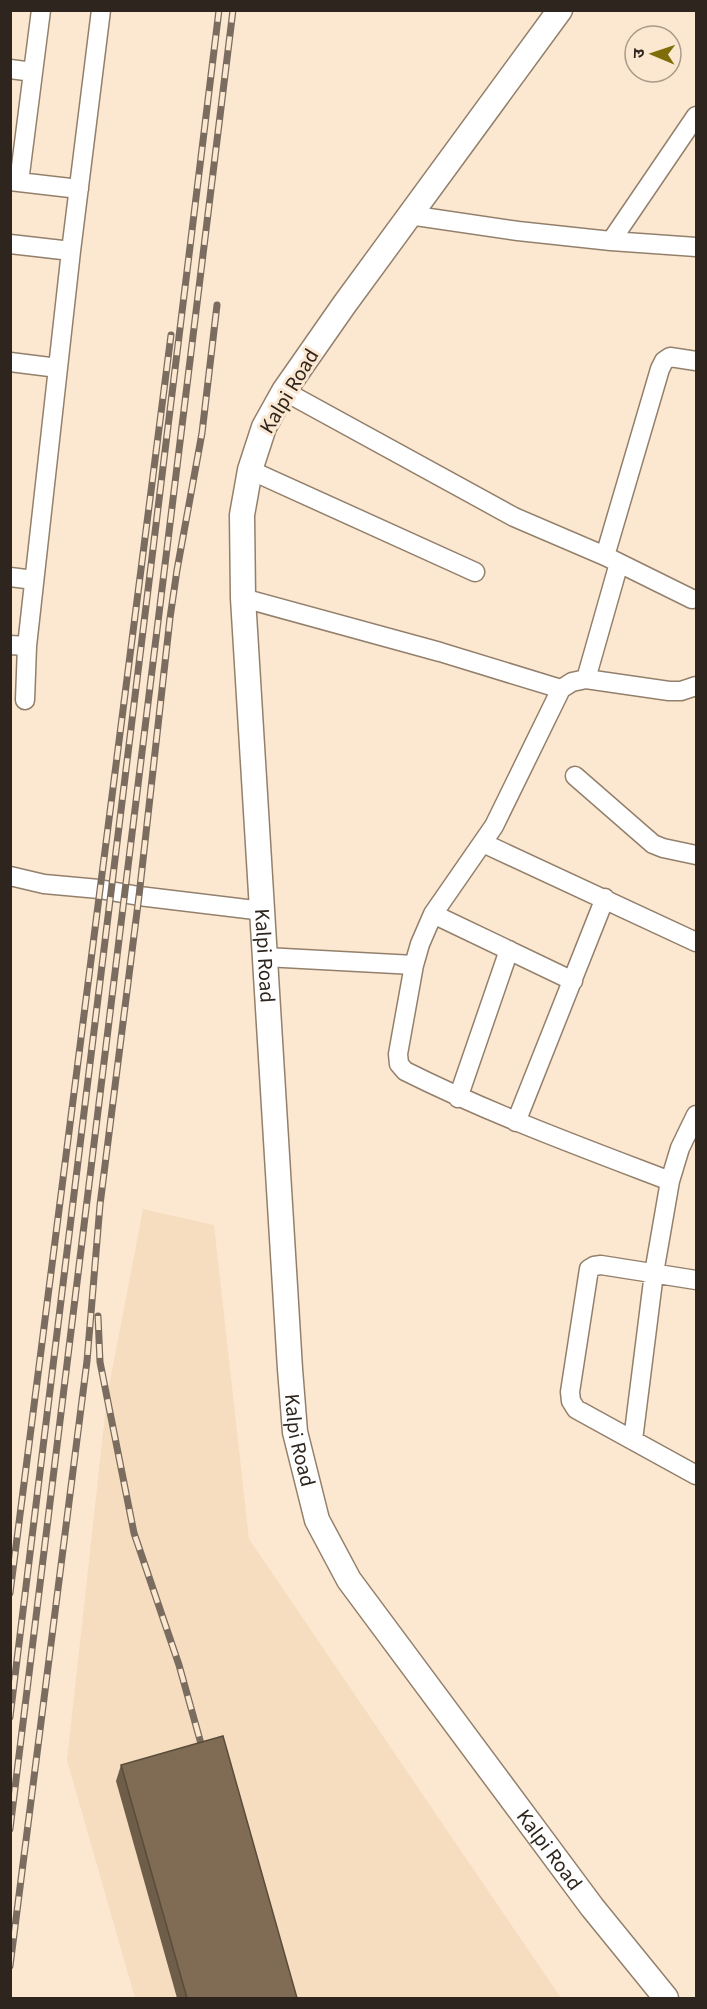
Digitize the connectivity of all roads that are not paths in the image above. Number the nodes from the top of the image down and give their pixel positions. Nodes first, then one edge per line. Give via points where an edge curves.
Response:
1 (41, 10) edge
2 (101, 10) edge
3 (560, 10) edge
4 (10, 69) edge
5 (33, 72) junction
6 (696, 116) edge
7 (15, 182) edge
8 (79, 189) junction
9 (409, 215) junction
10 (611, 242) junction
11 (10, 244) edge
12 (696, 247) edge
13 (71, 251) junction
14 (10, 362) edge
15 (696, 362) edge
16 (58, 368) junction
17 (284, 392) junction
18 (250, 470) junction
19 (612, 560) junction
20 (475, 572) dead end
21 (10, 578) edge
22 (34, 580) junction
23 (243, 598) junction
24 (692, 599) dead end
25 (19, 645) edge
26 (586, 680) junction
27 (696, 686) edge
28 (561, 689) junction
29 (25, 700) dead end
30 (575, 776) dead end
31 (483, 843) junction
32 (696, 855) edge
33 (10, 876) edge
34 (605, 898) junction
35 (263, 911) junction
36 (433, 914) junction
37 (696, 942) edge
38 (509, 950) junction
39 (265, 957) junction
40 (414, 965) junction
41 (573, 981) junction
42 (458, 1098) junction
43 (696, 1115) edge
44 (516, 1122) junction
45 (670, 1181) junction
46 (654, 1273) junction
47 (696, 1280) edge
48 (633, 1440) junction
49 (696, 1475) edge
50 (592, 1907) junction
51 (652, 1998) edge
52 (666, 1998) edge

1 - 5 street
2 - 8 street
3 - 9 main road, Kalpi Road
4 - 5 street
5 - 7 street
6 - 10 street
7 - 8 street
8 - 13 street
9 - 10 street
9 - 17 main road, Kalpi Road
10 - 12 street
11 - 13 street
13 - 16 street
14 - 16 street
15 - 19 street via 670,357 660,369
16 - 22 street
17 - 18 main road, Kalpi Road via 264,427
17 - 19 street via 514,517
18 - 20 street
18 - 23 main road, Kalpi Road via 242,515
19 - 24 street
19 - 26 street
21 - 22 street
22 - 25 street
23 - 28 street
23 - 35 main road, Kalpi Road
25 - 29 street
26 - 27 street via 669,691
26 - 28 street
28 - 31 street via 504,809
30 - 32 street via 653,844
31 - 34 street
31 - 36 street
33 - 35 street via 44,884
34 - 37 street
34 - 41 street
35 - 39 main road, Kalpi Road
36 - 38 street
36 - 40 street
38 - 41 street
38 - 42 street
39 - 40 street
39 - 50 main road, Kalpi Road via 295,1431 316,1520 349,1580
40 - 42 street via 399,1064 405,1071
41 - 44 street
42 - 44 street
43 - 45 street
44 - 45 street
45 - 46 street
46 - 47 street
46 - 48 street
46 - 48 street via 602,1265 589,1269 570,1392 576,1409
48 - 49 street
50 - 51 main road, Kalpi Road
50 - 52 main road, Kalpi Road

